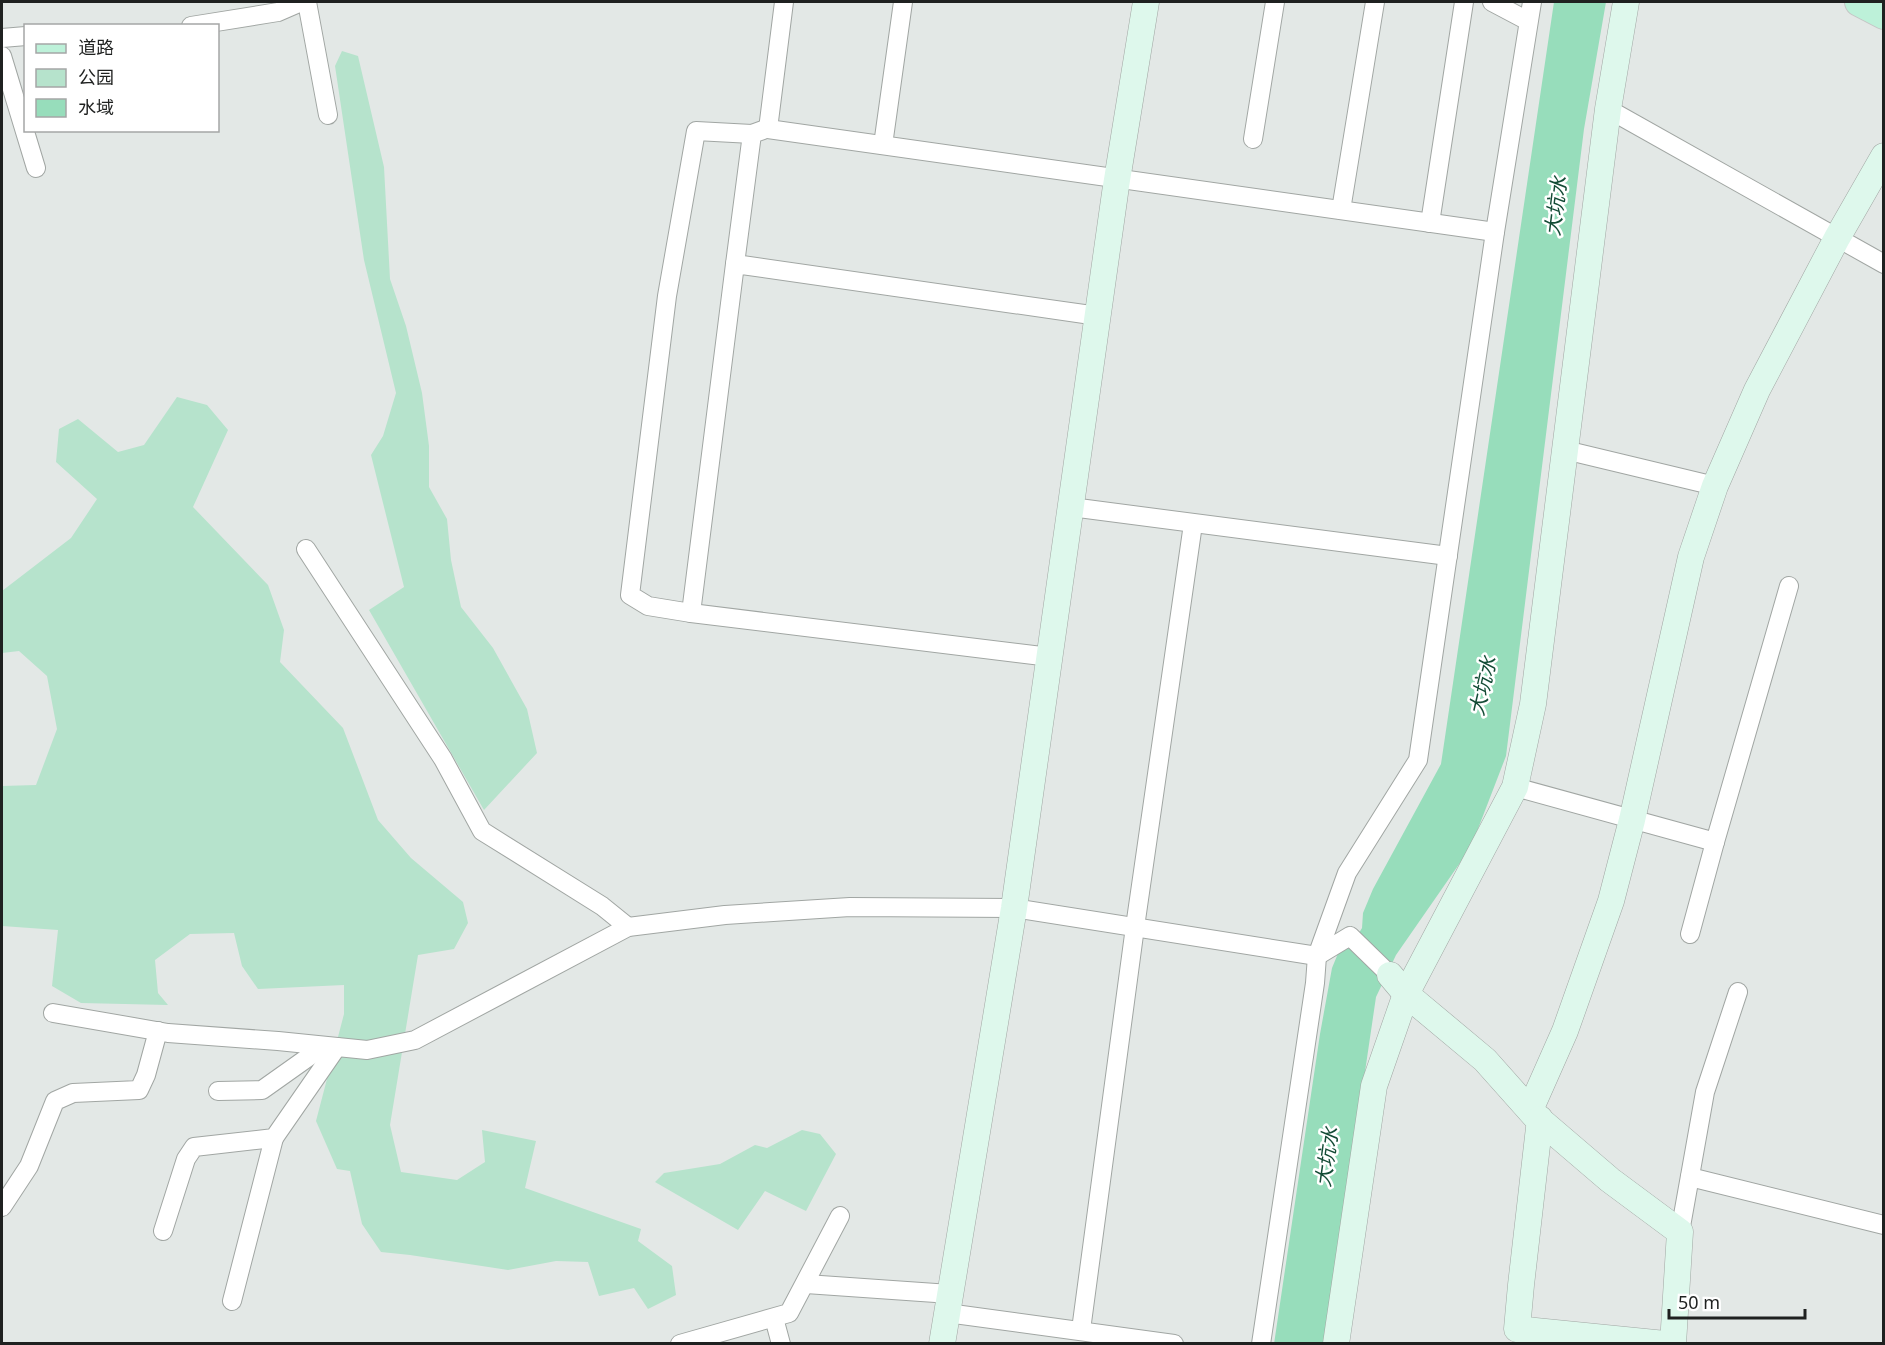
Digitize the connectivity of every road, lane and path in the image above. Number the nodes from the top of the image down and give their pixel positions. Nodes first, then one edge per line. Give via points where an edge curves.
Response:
1 (301, 2) edge
2 (307, 2) edge
3 (784, 2) edge
4 (903, 2) edge
5 (1146, 2) edge
6 (1275, 2) edge
7 (1375, 2) edge
8 (1464, 2) edge
9 (1492, 2) edge
10 (1532, 2) edge
11 (1626, 2) edge
12 (1859, 2) edge
13 (1884, 15) edge
14 (1528, 21) junction
15 (203, 24) edge
16 (24, 36) edge
17 (2, 38) edge
18 (2, 56) edge
19 (1608, 109) junction
20 (328, 115) dead end
21 (24, 128) edge
22 (25, 132) edge
23 (760, 132) junction
24 (1253, 140) dead end
25 (883, 145) junction
26 (1884, 156) edge
27 (36, 168) dead end
28 (1118, 178) junction
29 (1341, 210) junction
30 (1430, 223) junction
31 (1495, 232) junction
32 (1837, 238) junction
33 (735, 264) junction
34 (1884, 264) edge
35 (1098, 316) junction
36 (1565, 450) junction
37 (1715, 486) junction
38 (1071, 507) junction
39 (1193, 524) junction
40 (306, 549) dead end
41 (1448, 556) junction
42 (1789, 586) dead end
43 (691, 613) junction
44 (1050, 657) junction
45 (1515, 787) junction
46 (1632, 820) junction
47 (1714, 842) junction
48 (1014, 908) junction
49 (628, 927) junction
50 (1135, 927) junction
51 (1690, 934) dead end
52 (1317, 956) junction
53 (1390, 975) joint
54 (1738, 992) dead end
55 (1406, 994) junction
56 (53, 1013) dead end
57 (158, 1031) junction
58 (331, 1046) junction
59 (218, 1091) dead end
60 (1535, 1114) junction
61 (274, 1137) junction
62 (1690, 1178) junction
63 (2, 1207) edge
64 (840, 1216) dead end
65 (1884, 1225) edge
66 (163, 1231) dead end
67 (1680, 1232) junction
68 (806, 1284) junction
69 (232, 1301) dead end
70 (948, 1303) junction
71 (774, 1318) junction
72 (1081, 1330) junction
73 (680, 1344) edge
74 (781, 1344) edge
75 (942, 1344) edge
76 (1174, 1344) edge
77 (1261, 1344) edge
78 (1336, 1344) edge
79 (1665, 1344) edge
80 (1673, 1344) edge

1 - 15 street via 278,12
2 - 20 street
3 - 23 street
4 - 25 street
5 - 28 street
6 - 24 street
7 - 29 street
8 - 30 street
9 - 14 street
10 - 14 street
11 - 19 street
12 - 13 main road
14 - 31 street
16 - 17 street
18 - 21 street
19 - 32 street
19 - 36 street
22 - 27 street
23 - 25 street
23 - 33 street
23 - 43 street via 696,131 664,319 630,596 648,606
25 - 28 street
26 - 32 street
28 - 29 street
28 - 35 street
29 - 30 street
30 - 31 street
31 - 41 street
32 - 34 street
32 - 37 street via 1757,390
33 - 35 street
33 - 43 street
35 - 38 street
36 - 37 street
36 - 45 street via 1533,704
37 - 46 street via 1691,557
38 - 39 street
38 - 44 street
39 - 41 street
39 - 50 street
40 - 49 street via 443,759 482,831 602,906
41 - 52 street via 1418,760 1347,873
42 - 47 street
43 - 44 street
44 - 48 street
45 - 46 street
45 - 55 street
46 - 47 street
46 - 60 street via 1607,912
47 - 51 street
48 - 49 street via 850,908 725,915
48 - 50 street
48 - 70 street
49 - 58 street via 415,1040 367,1050
50 - 52 street
50 - 72 street
52 - 53 street via 1350,936
52 - 77 street
53 - 55 street
54 - 62 street via 1705,1092
55 - 60 street via 1485,1060
55 - 78 street via 1374,1086
56 - 57 street
57 - 58 street
57 - 63 street via 139,1090 73,1093 55,1101 28,1166
58 - 59 street via 262,1090
58 - 61 street
60 - 67 street via 1610,1180
60 - 79 street via 1517,1329
61 - 66 street via 194,1147 186,1159
61 - 69 street
62 - 65 street
62 - 67 street
64 - 68 street
67 - 80 street
68 - 70 street
68 - 71 street via 789,1313
70 - 72 street
70 - 75 street
71 - 73 street
71 - 74 street
72 - 76 street

